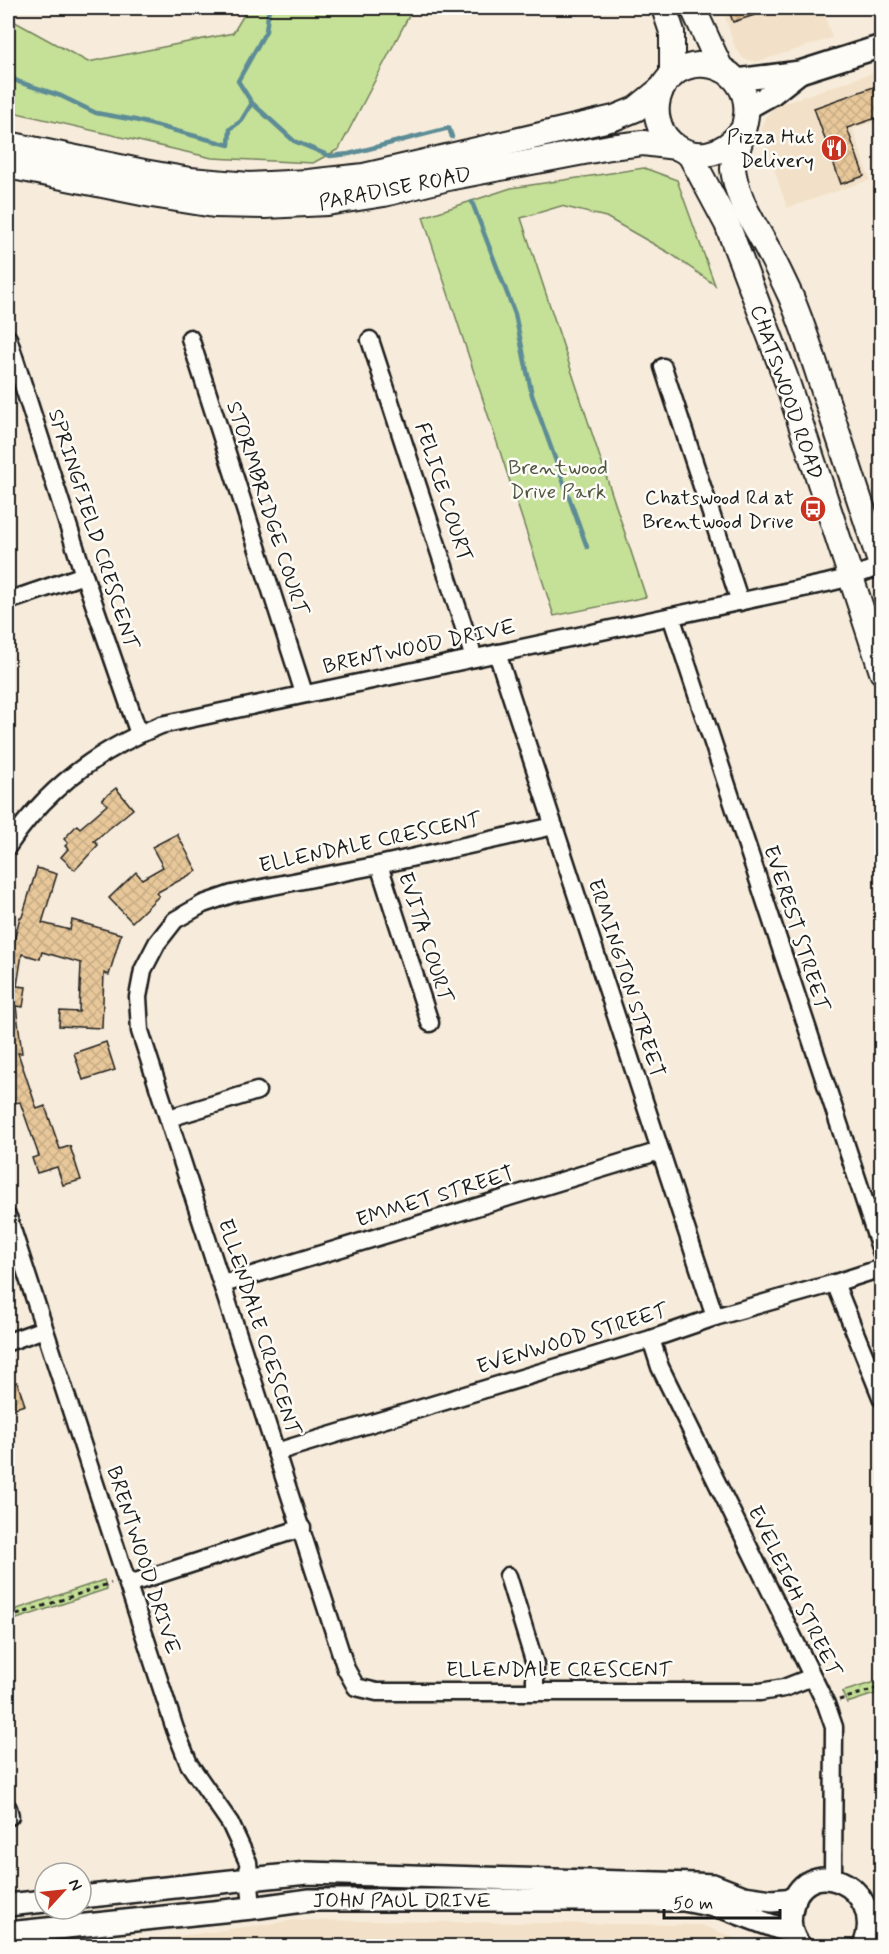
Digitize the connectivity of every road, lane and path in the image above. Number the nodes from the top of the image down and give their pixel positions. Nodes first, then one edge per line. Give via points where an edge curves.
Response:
1 (664, 8) edge
2 (693, 8) edge
3 (882, 46) edge
4 (801, 72) junction
5 (729, 74) junction
6 (667, 81) junction
7 (747, 108) junction
8 (741, 132) junction
9 (8, 144) edge
10 (683, 150) junction
11 (8, 166) edge
12 (8, 338) edge
13 (190, 338) dead end
14 (370, 340) dead end
15 (663, 367) dead end
16 (881, 567) edge
17 (84, 575) junction
18 (851, 577) junction
19 (8, 601) edge
20 (740, 602) junction
21 (671, 616) junction
22 (497, 653) junction
23 (474, 658) junction
24 (882, 672) edge
25 (304, 693) junction
26 (139, 734) junction
27 (554, 826) junction
28 (8, 846) edge
29 (379, 865) junction
30 (430, 1023) dead end
31 (257, 1091) dead end
32 (169, 1118) junction
33 (660, 1151) junction
34 (8, 1217) edge
35 (882, 1254) edge
36 (882, 1268) edge
37 (836, 1283) junction
38 (223, 1284) junction
39 (715, 1317) junction
40 (44, 1329) junction
41 (651, 1339) junction
42 (8, 1342) edge
43 (882, 1399) edge
44 (276, 1452) junction
45 (302, 1528) junction
46 (508, 1576) dead end
47 (129, 1584) junction
48 (8, 1618) edge
49 (812, 1677) junction
50 (882, 1687) edge
51 (535, 1691) junction
52 (826, 1704) junction
53 (250, 1879) junction
54 (842, 1880) junction
55 (93, 1896) edge
56 (795, 1899) junction
57 (882, 1899) edge
58 (33, 1902) edge
59 (8, 1905) edge
60 (252, 1908) junction
61 (8, 1932) edge
62 (796, 1940) edge
63 (882, 1940) edge
64 (865, 1947) edge

1 - 6 main road, CHATSWOOD ROAD via 672,32
2 - 5 main road
3 - 4 street
4 - 5 street
4 - 7 street
5 - 6 main road via 695,64 682,68
5 - 7 main road via 744,94
6 - 9 main road, PARADISE ROAD via 636,109 614,118 363,176 308,182 249,185 190,180
6 - 10 main road, CHATSWOOD ROAD via 657,103 658,119 664,135
7 - 8 main road, CHATSWOOD ROAD
8 - 10 main road via 719,152 704,155
8 - 16 main road, CHATSWOOD ROAD via 733,169 740,196 791,298
10 - 11 main road, PARADISE ROAD via 643,143 610,147 384,194 327,203 265,206 214,205
10 - 18 main road, CHATSWOOD ROAD via 727,224 784,376
12 - 17 street, SPRINGFIELD CRESCENT
13 - 25 street, STORMBRIDGE COURT
14 - 23 street, FELICE COURT
15 - 20 street
16 - 18 street, BRENTWOOD DRIVE
17 - 19 street
17 - 26 street, SPRINGFIELD CRESCENT
18 - 20 street, BRENTWOOD DRIVE
18 - 24 main road, CHATSWOOD ROAD
20 - 21 street, BRENTWOOD DRIVE
21 - 22 street, BRENTWOOD DRIVE
21 - 35 street, EVEREST STREET
22 - 23 street, BRENTWOOD DRIVE
22 - 27 street, ERMINGTON STREET
23 - 25 street, BRENTWOOD DRIVE
25 - 26 street, BRENTWOOD DRIVE via 177,721
26 - 28 street, BRENTWOOD DRIVE via 72,774 22,824
27 - 29 street, ELLENDALE CRESCENT
27 - 33 street, ERMINGTON STREET
29 - 30 street, EVITA COURT
29 - 32 street, ELLENDALE CRESCENT via 232,894 175,920 156,943 143,970 138,997 140,1031
31 - 32 street
32 - 38 street, ELLENDALE CRESCENT
33 - 38 street, EMMET STREET
33 - 39 street, ERMINGTON STREET
34 - 40 street, BRENTWOOD DRIVE
36 - 37 street, EVENWOOD STREET
37 - 39 street, EVENWOOD STREET
37 - 43 street
38 - 44 street, ELLENDALE CRESCENT
39 - 41 street, EVENWOOD STREET
40 - 42 street
40 - 47 street, BRENTWOOD DRIVE
41 - 44 street, EVENWOOD STREET
41 - 49 street, EVELEIGH STREET via 660,1367
44 - 45 street, ELLENDALE CRESCENT
45 - 47 street
45 - 51 street, ELLENDALE CRESCENT via 346,1669 356,1687 376,1692
46 - 51 street via 536,1664
47 - 48 path via 109,1583
47 - 53 street, BRENTWOOD DRIVE via 189,1764 230,1823 248,1862
49 - 51 street, ELLENDALE CRESCENT via 760,1692
49 - 52 street, EVELEIGH STREET
50 - 52 path
52 - 54 street, EVELEIGH STREET via 834,1727
53 - 55 street, JOHN PAUL DRIVE
53 - 56 street, JOHN PAUL DRIVE via 308,1874 694,1884 713,1885 744,1897
53 - 60 street, BRENTWOOD DRIVE
54 - 56 street via 811,1883
54 - 57 street
54 - 64 street via 865,1895 873,1912
56 - 62 street via 790,1922
58 - 59 street
60 - 61 street, JOHN PAUL DRIVE
60 - 62 street, JOHN PAUL DRIVE via 310,1900 684,1900 724,1908
63 - 64 street

